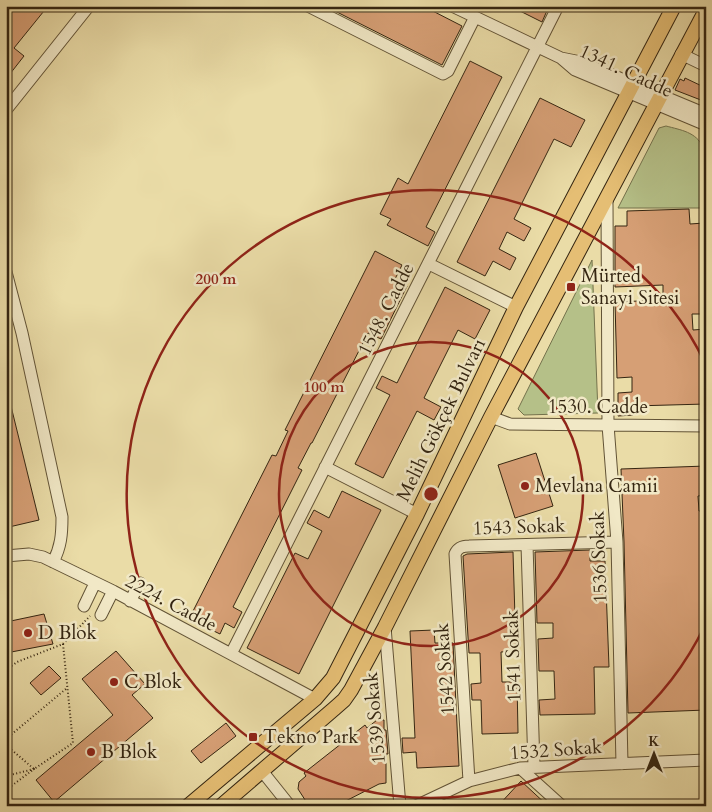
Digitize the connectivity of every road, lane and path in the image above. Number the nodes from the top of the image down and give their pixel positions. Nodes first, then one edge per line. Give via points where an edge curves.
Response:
1 (89, 6) edge
2 (308, 6) edge
3 (452, 6) edge
4 (558, 6) edge
5 (674, 6) edge
6 (706, 10) edge
7 (475, 17) junction
8 (537, 47) junction
9 (681, 54) junction
10 (706, 66) edge
11 (630, 88) junction
12 (658, 100) junction
13 (6, 110) edge
14 (706, 114) edge
15 (706, 125) edge
16 (607, 200) junction
17 (429, 264) junction
18 (6, 272) edge
19 (516, 307) junction
20 (491, 416) junction
21 (608, 425) junction
22 (706, 426) edge
23 (325, 467) junction
24 (417, 514) junction
25 (617, 542) junction
26 (527, 544) junction
27 (455, 554) joint
28 (6, 556) edge
29 (53, 562) junction
30 (95, 582) junction
31 (140, 583) dead end
32 (113, 592) junction
33 (130, 601) junction
34 (84, 606) dead end
35 (101, 615) dead end
36 (385, 627) junction
37 (231, 654) junction
38 (6, 670) edge
39 (66, 688) junction
40 (315, 699) junction
41 (6, 739) edge
42 (6, 745) edge
43 (706, 760) edge
44 (622, 764) junction
45 (534, 766) junction
46 (520, 768) junction
47 (34, 769) junction
48 (262, 771) junction
49 (6, 776) edge
50 (469, 781) junction
51 (6, 790) edge
52 (419, 805) edge
53 (188, 806) edge
54 (221, 806) edge
55 (290, 806) edge
56 (400, 806) edge
57 (562, 806) edge

1 - 13 street
2 - 7 street via 443,74 448,72
3 - 7 street, 1341. Cadde
4 - 8 street, 1548. Cadde
5 - 11 main road, Melih Gökçek Bulvarı
6 - 9 main road
7 - 8 street, 1341. Cadde
8 - 11 street, 1341. Cadde via 580,62
8 - 17 street, 1548. Cadde
9 - 10 street
9 - 12 main road
11 - 12 street, 1341. Cadde
11 - 19 main road, Melih Gökçek Bulvarı
12 - 14 street, 1341. Cadde
12 - 15 street, 1341. Cadde
12 - 16 main road
16 - 20 main road
16 - 21 street, 1536 Sokak
17 - 19 street
17 - 23 street, 1548. Cadde
18 - 29 street via 62,516 62,535
19 - 24 main road, Melih Gökçek Bulvarı
20 - 21 street, 1530. Cadde via 510,424
20 - 36 main road
21 - 22 street, 1530. Cadde
21 - 25 street, 1536 Sokak
23 - 24 street
23 - 37 street, 1548. Cadde
24 - 40 main road, Melih Gökçek Bulvarı via 333,678
25 - 26 street, 1543 Sokak
25 - 44 street, 1536 Sokak
26 - 27 street, 1543 Sokak via 463,546
26 - 45 street, 1541 Sokak
27 - 50 street, 1542 Sokak
28 - 29 street, 2224. Cadde via 29,554
29 - 30 street, 2224. Cadde
30 - 32 street, 2224. Cadde
30 - 34 street
31 - 33 street
32 - 33 street, 2224. Cadde
32 - 35 street
33 - 37 street, 2224. Cadde
36 - 48 main road via 344,700
36 - 56 street, 1539 Sokak
37 - 40 street, 2224. Cadde
38 - 39 path via 17,662 62,644
39 - 41 path
39 - 47 path via 73,743
40 - 53 main road, Melih Gökçek Bulvarı
42 - 47 path
43 - 44 street, 1532 Sokak
44 - 45 street, 1532 Sokak
45 - 46 street, 1532 Sokak
46 - 50 street, 1532 Sokak
46 - 57 street
47 - 49 path
47 - 51 path
48 - 54 main road
48 - 55 street
50 - 52 street, 1532 Sokak

